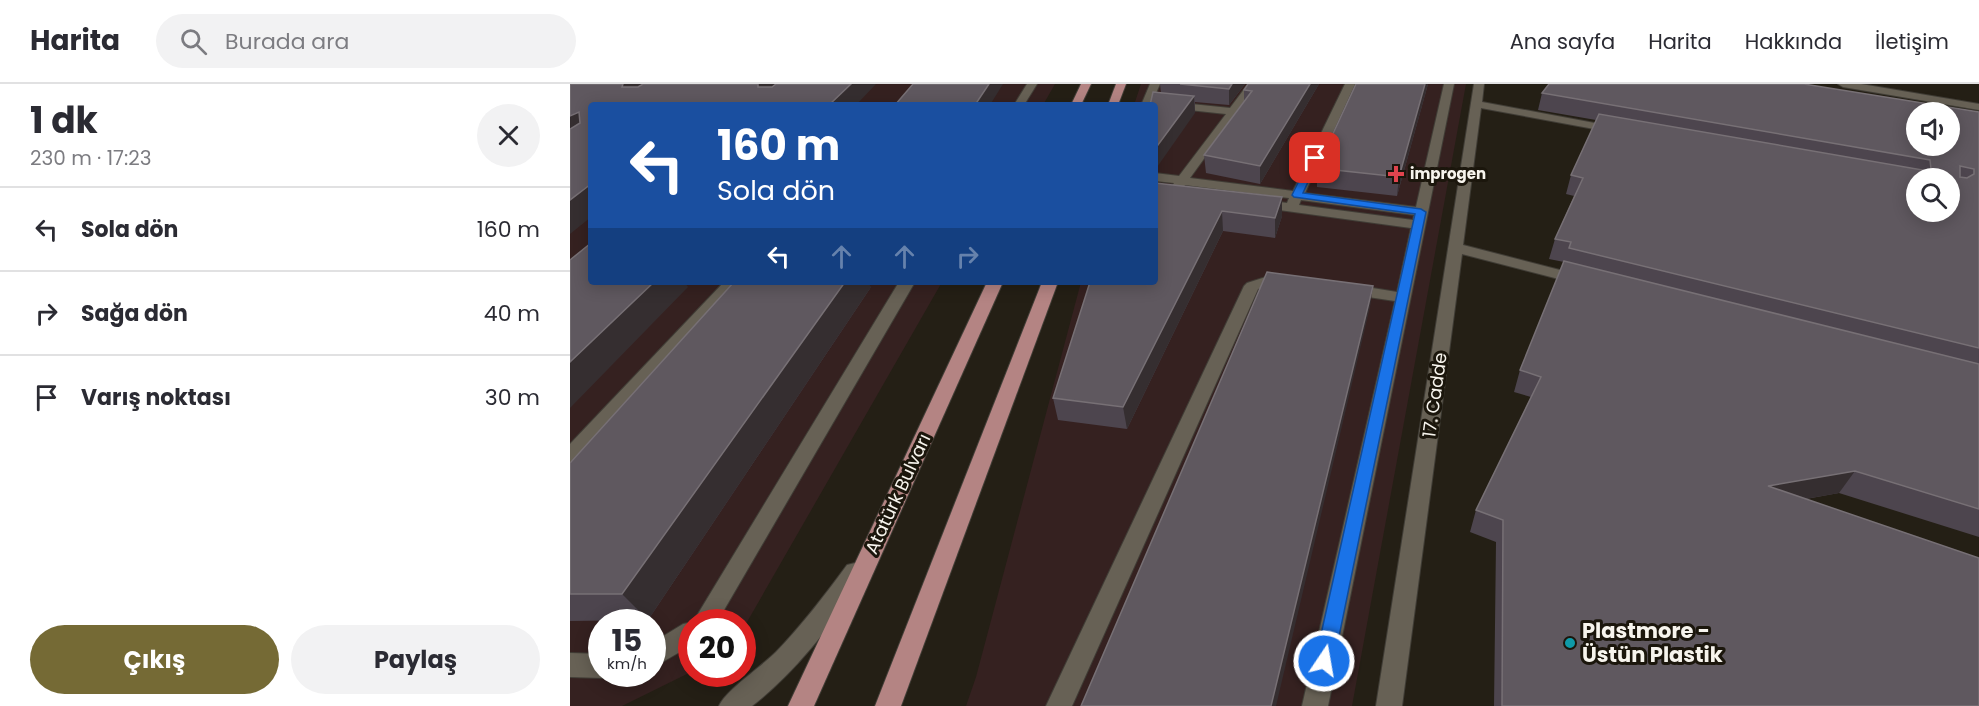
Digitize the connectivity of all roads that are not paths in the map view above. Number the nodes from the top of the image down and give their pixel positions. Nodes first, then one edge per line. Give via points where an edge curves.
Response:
1 (1032, 84) edge
2 (1086, 84) edge
3 (1120, 84) edge
4 (1155, 84) edge
5 (1253, 84) edge
6 (1350, 84) edge
7 (1449, 84) edge
8 (1479, 84) edge
9 (1843, 84) edge
10 (1021, 102) edge
11 (1077, 102) edge
12 (1114, 102) edge
13 (1147, 102) edge
14 (1158, 104) edge
15 (1476, 104) junction
16 (1979, 107) edge
17 (1233, 111) junction
18 (1627, 132) edge
19 (1158, 177) edge
20 (1182, 180) junction
21 (1158, 190) edge
22 (1174, 192) junction
23 (1294, 202) junction
24 (1420, 218) junction
25 (1456, 248) junction
26 (1298, 282) edge
27 (1596, 284) edge
28 (729, 285) edge
29 (905, 285) edge
30 (994, 285) edge
31 (1049, 285) edge
32 (1333, 287) edge
33 (1402, 297) junction
34 (570, 456) edge
35 (875, 544) junction
36 (713, 609) edge
37 (570, 665) edge
38 (588, 666) edge
39 (732, 706) edge
40 (801, 706) edge
41 (888, 706) edge
42 (1059, 706) edge
43 (1315, 706) edge
44 (1389, 706) edge

1 - 10 street
2 - 11 main road
3 - 12 main road
4 - 13 street
5 - 17 street
6 - 23 street
7 - 24 street
8 - 15 street, 17. Cadde
9 - 16 street
14 - 17 street
15 - 18 street
15 - 25 street, 17. Cadde
17 - 20 street
19 - 20 street
20 - 22 street
20 - 23 street
21 - 22 street
22 - 23 street
23 - 24 street
24 - 33 street
25 - 27 street
25 - 44 street, 17. Cadde
26 - 42 street via 1275,279 1252,286
28 - 34 street
29 - 36 street
30 - 35 main road, Atatürk Bulvarı
31 - 41 main road
32 - 33 street
33 - 43 street
35 - 39 street via 823,619 789,656
35 - 40 main road, Atatürk Bulvarı
37 - 38 street

